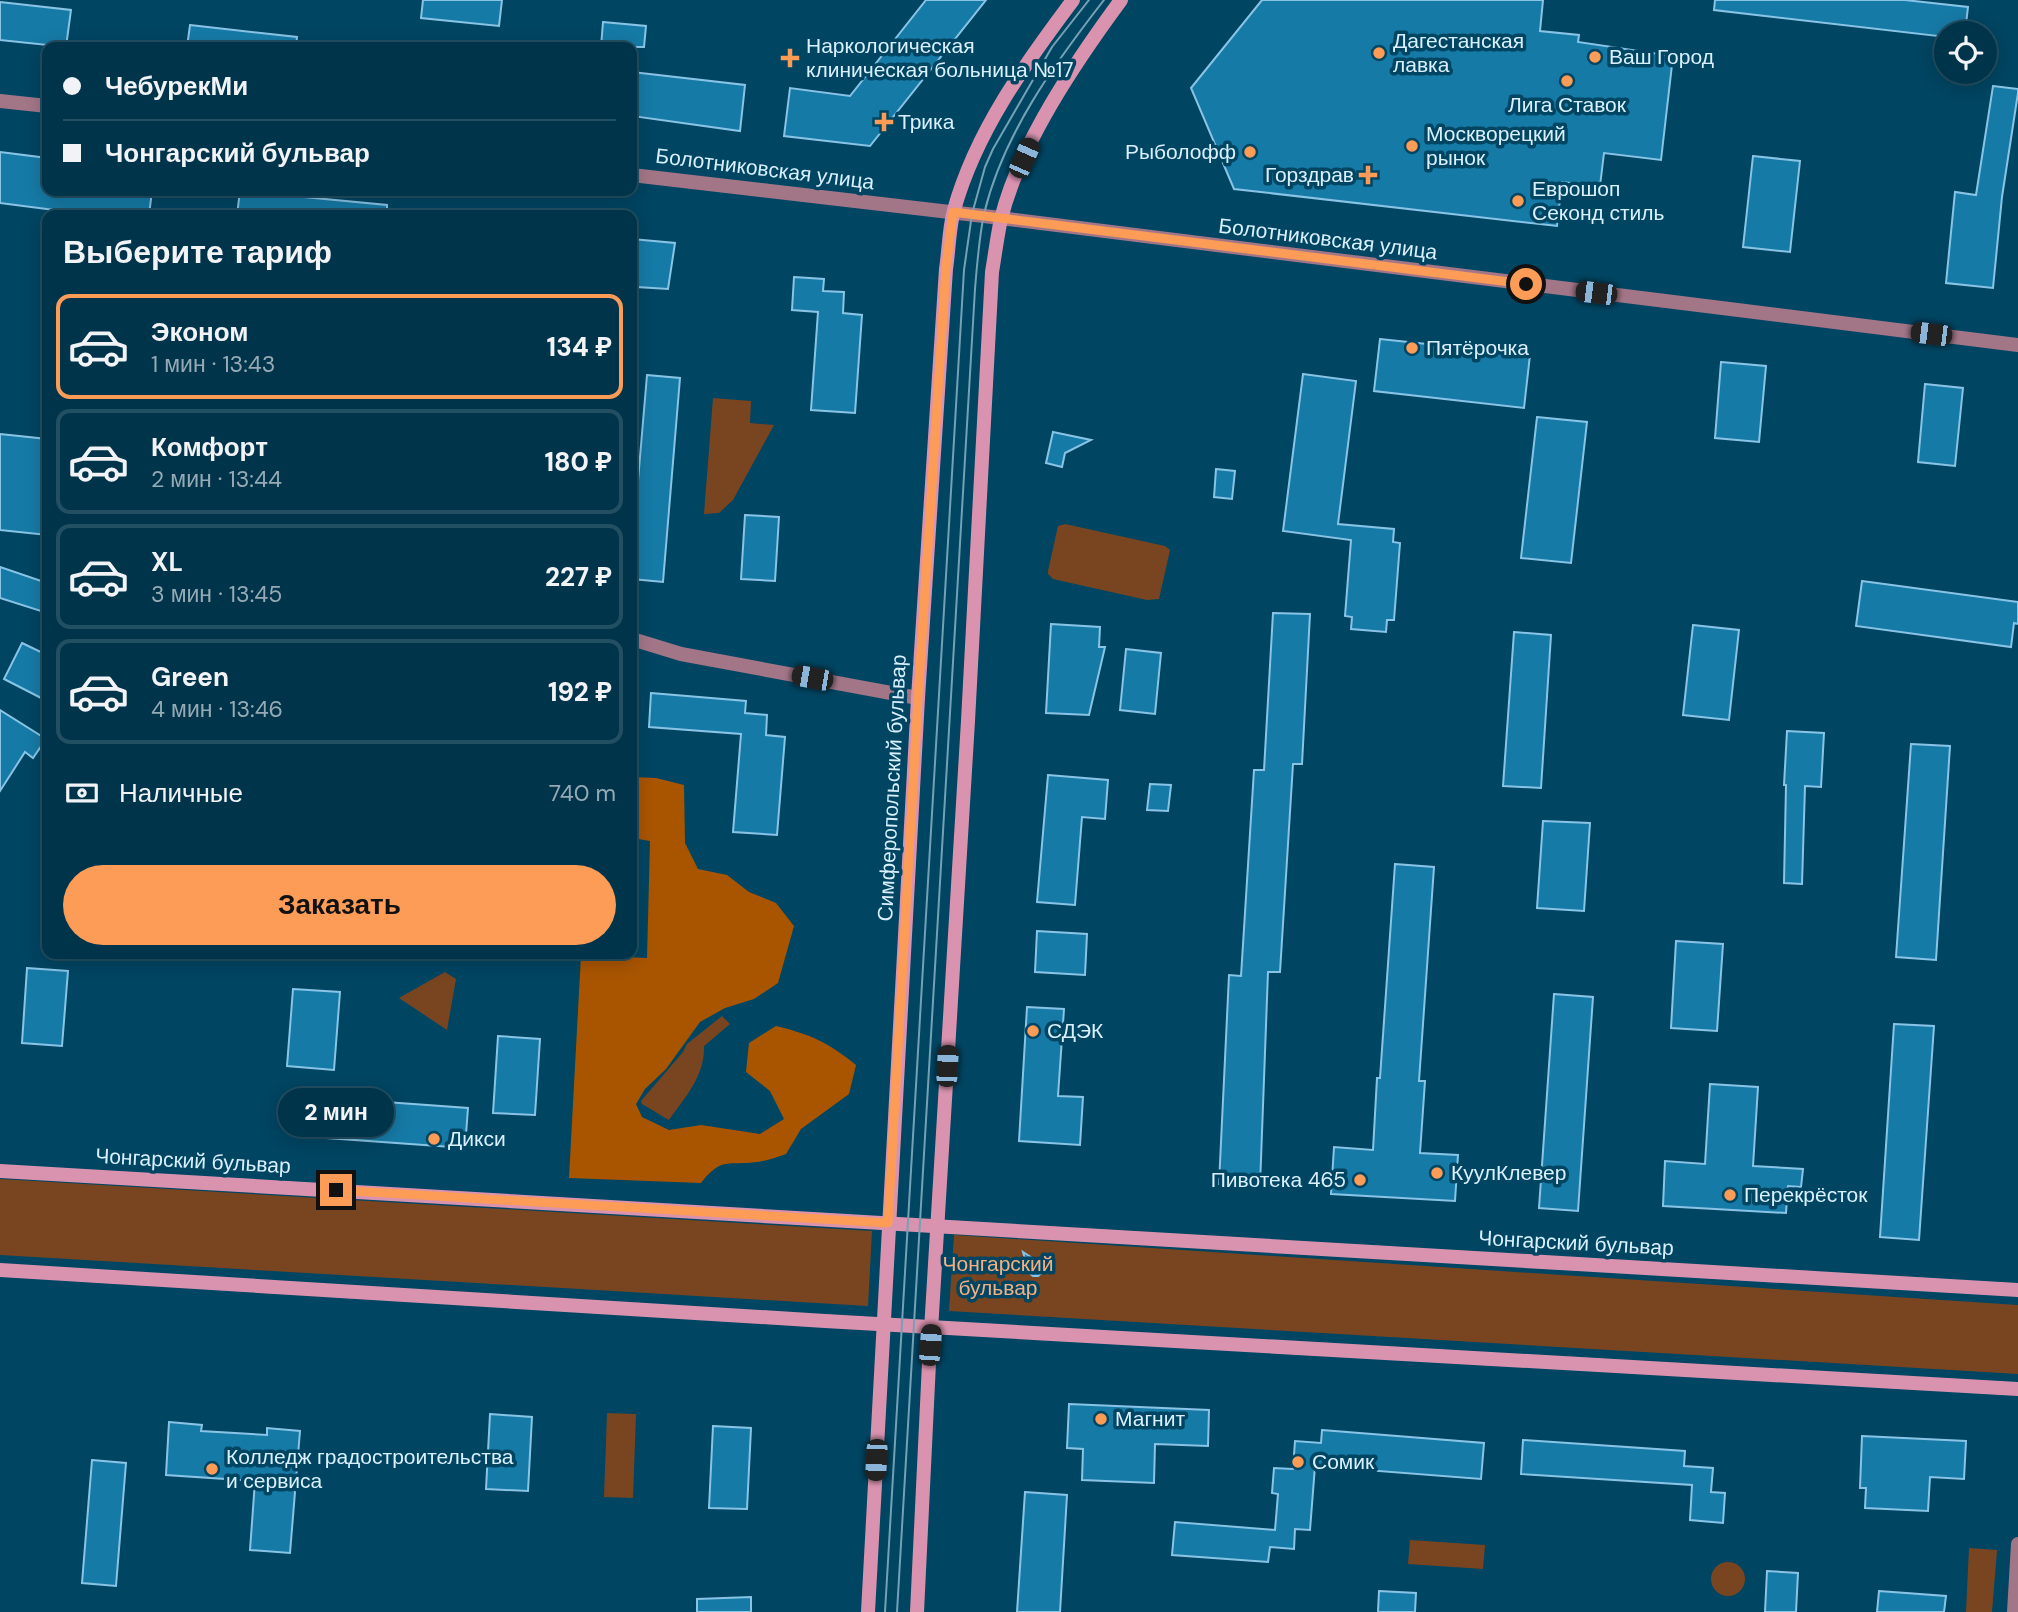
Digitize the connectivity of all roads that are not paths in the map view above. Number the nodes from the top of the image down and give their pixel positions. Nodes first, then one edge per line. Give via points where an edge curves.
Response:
1 (1073, 0) edge
2 (1121, 0) edge
3 (0, 101) edge
4 (42, 105) edge
5 (637, 176) edge
6 (953, 212) junction
7 (1001, 218) junction
8 (2018, 345) edge
9 (637, 641) edge
10 (918, 698) junction
11 (0, 1171) edge
12 (888, 1223) junction
13 (937, 1226) junction
14 (0, 1270) edge
15 (2018, 1290) edge
16 (884, 1324) junction
17 (931, 1326) junction
18 (2018, 1389) edge
19 (2018, 1544) edge
20 (868, 1612) edge
21 (917, 1612) edge
22 (2014, 1612) edge

1 - 6 main road, Симферопольский бульвар via 999,105
2 - 7 main road via 1075,64 1036,133
3 - 4 street
5 - 6 street, Болотниковская улица
6 - 7 street, Болотниковская улица
6 - 10 main road, Симферопольский бульвар
7 - 8 street, Болотниковская улица
7 - 13 main road via 992,272
9 - 10 street via 681,654
10 - 12 main road, Симферопольский бульвар
11 - 12 main road, Чонгарский бульвар
12 - 13 main road, Чонгарский бульвар
12 - 16 main road, Симферопольский бульвар
13 - 15 main road, Чонгарский бульвар
13 - 17 main road
14 - 16 main road
16 - 17 main road
16 - 20 main road, Симферопольский бульвар
17 - 18 main road
17 - 21 main road
19 - 22 street

